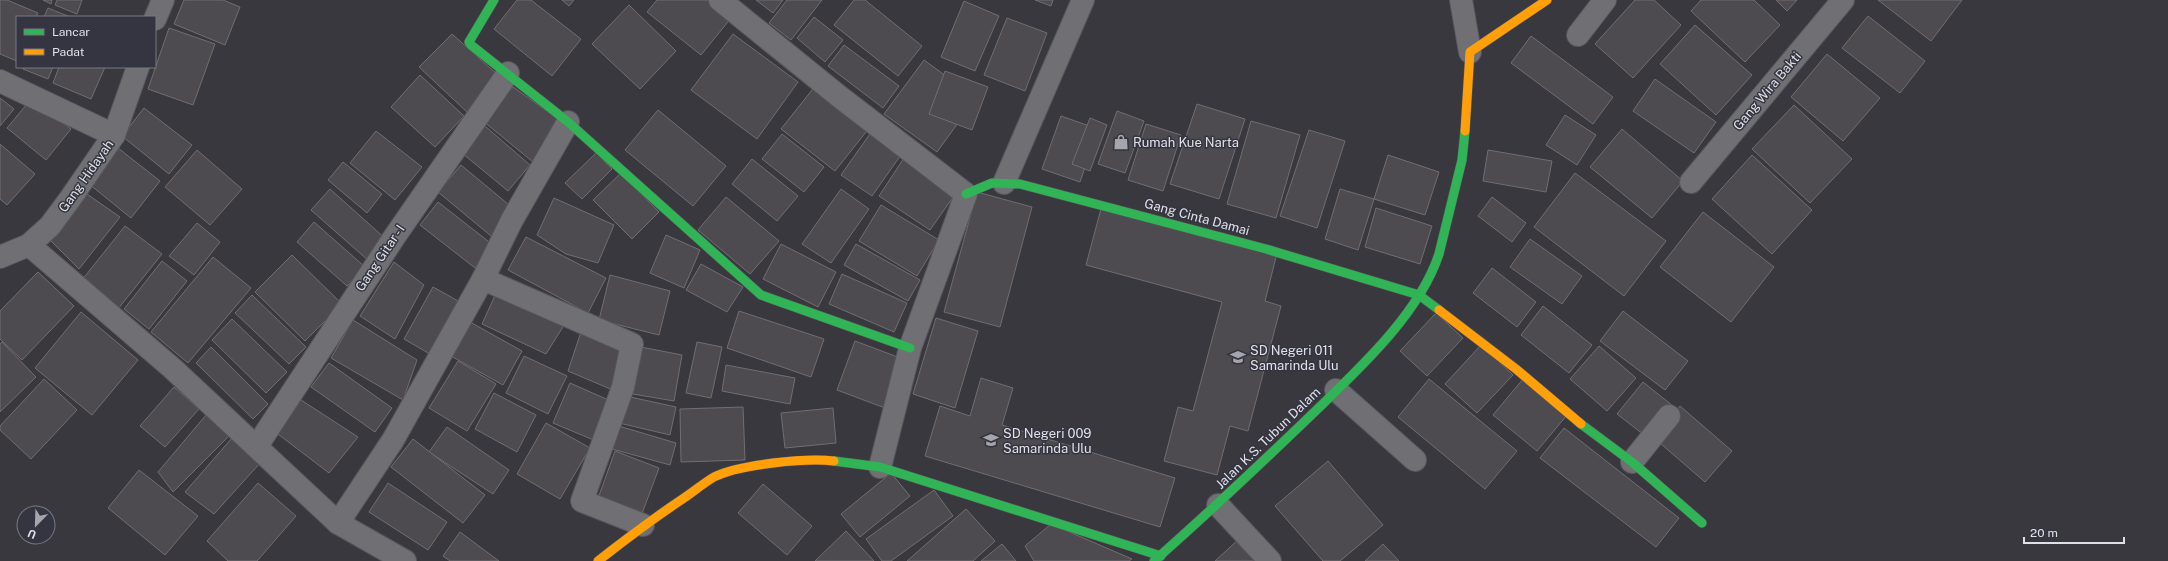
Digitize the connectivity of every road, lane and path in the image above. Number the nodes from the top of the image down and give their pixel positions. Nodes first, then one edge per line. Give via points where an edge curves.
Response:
1 (163, 0) edge
2 (494, 0) edge
3 (720, 0) edge
4 (1083, 0) edge
5 (1461, 0) edge
6 (1547, 0) edge
7 (1605, 0) edge
8 (1843, 0) edge
9 (156, 17) edge
10 (1578, 35) dead end
11 (1470, 52) junction
12 (138, 68) edge
13 (508, 73) junction
14 (0, 81) edge
15 (568, 122) junction
16 (114, 135) junction
17 (1691, 182) dead end
18 (1004, 183) junction
19 (966, 194) junction
20 (29, 245) junction
21 (0, 257) edge
22 (483, 278) junction
23 (1419, 295) junction
24 (910, 348) junction
25 (1336, 390) junction
26 (1669, 416) dead end
27 (257, 446) junction
28 (1415, 460) dead end
29 (1632, 462) junction
30 (880, 468) junction
31 (1218, 505) junction
32 (338, 523) junction
33 (1702, 523) dead end
34 (643, 526) junction
35 (1157, 559) edge
36 (406, 561) edge
37 (598, 561) edge
38 (1270, 561) edge

1 - 9 street
2 - 13 street via 469,42
3 - 19 street
4 - 18 street
5 - 11 street
6 - 11 street
7 - 10 street
8 - 17 street, Gang Wira Bakti
11 - 23 street, Jalan K.S. Tubun Dalam via 1462,160 1439,254 1434,269
12 - 16 street, Gang Hidayah
13 - 15 street
13 - 27 street, Gang Gitar - I via 395,236
14 - 16 street
15 - 22 street via 512,220
15 - 24 street via 761,295
16 - 20 street, Gang Hidayah via 50,226
18 - 19 street, Gang Cinta Damai via 981,185
18 - 23 street, Gang Cinta Damai via 1020,184 1089,201 1266,249
19 - 24 street
20 - 21 street, Gang Hidayah
20 - 27 street via 172,368
22 - 32 street via 393,440
22 - 34 street via 632,344 623,387 582,501
23 - 25 street, Jalan K.S. Tubun Dalam via 1373,355
23 - 29 street
24 - 30 street
25 - 28 street
25 - 31 street, Jalan K.S. Tubun Dalam
26 - 29 street
27 - 32 street
29 - 33 street
30 - 34 street via 817,459 795,460 739,470 715,477
30 - 35 street
31 - 35 street, Jalan K.S. Tubun Dalam
31 - 38 street
32 - 36 street
34 - 37 street

